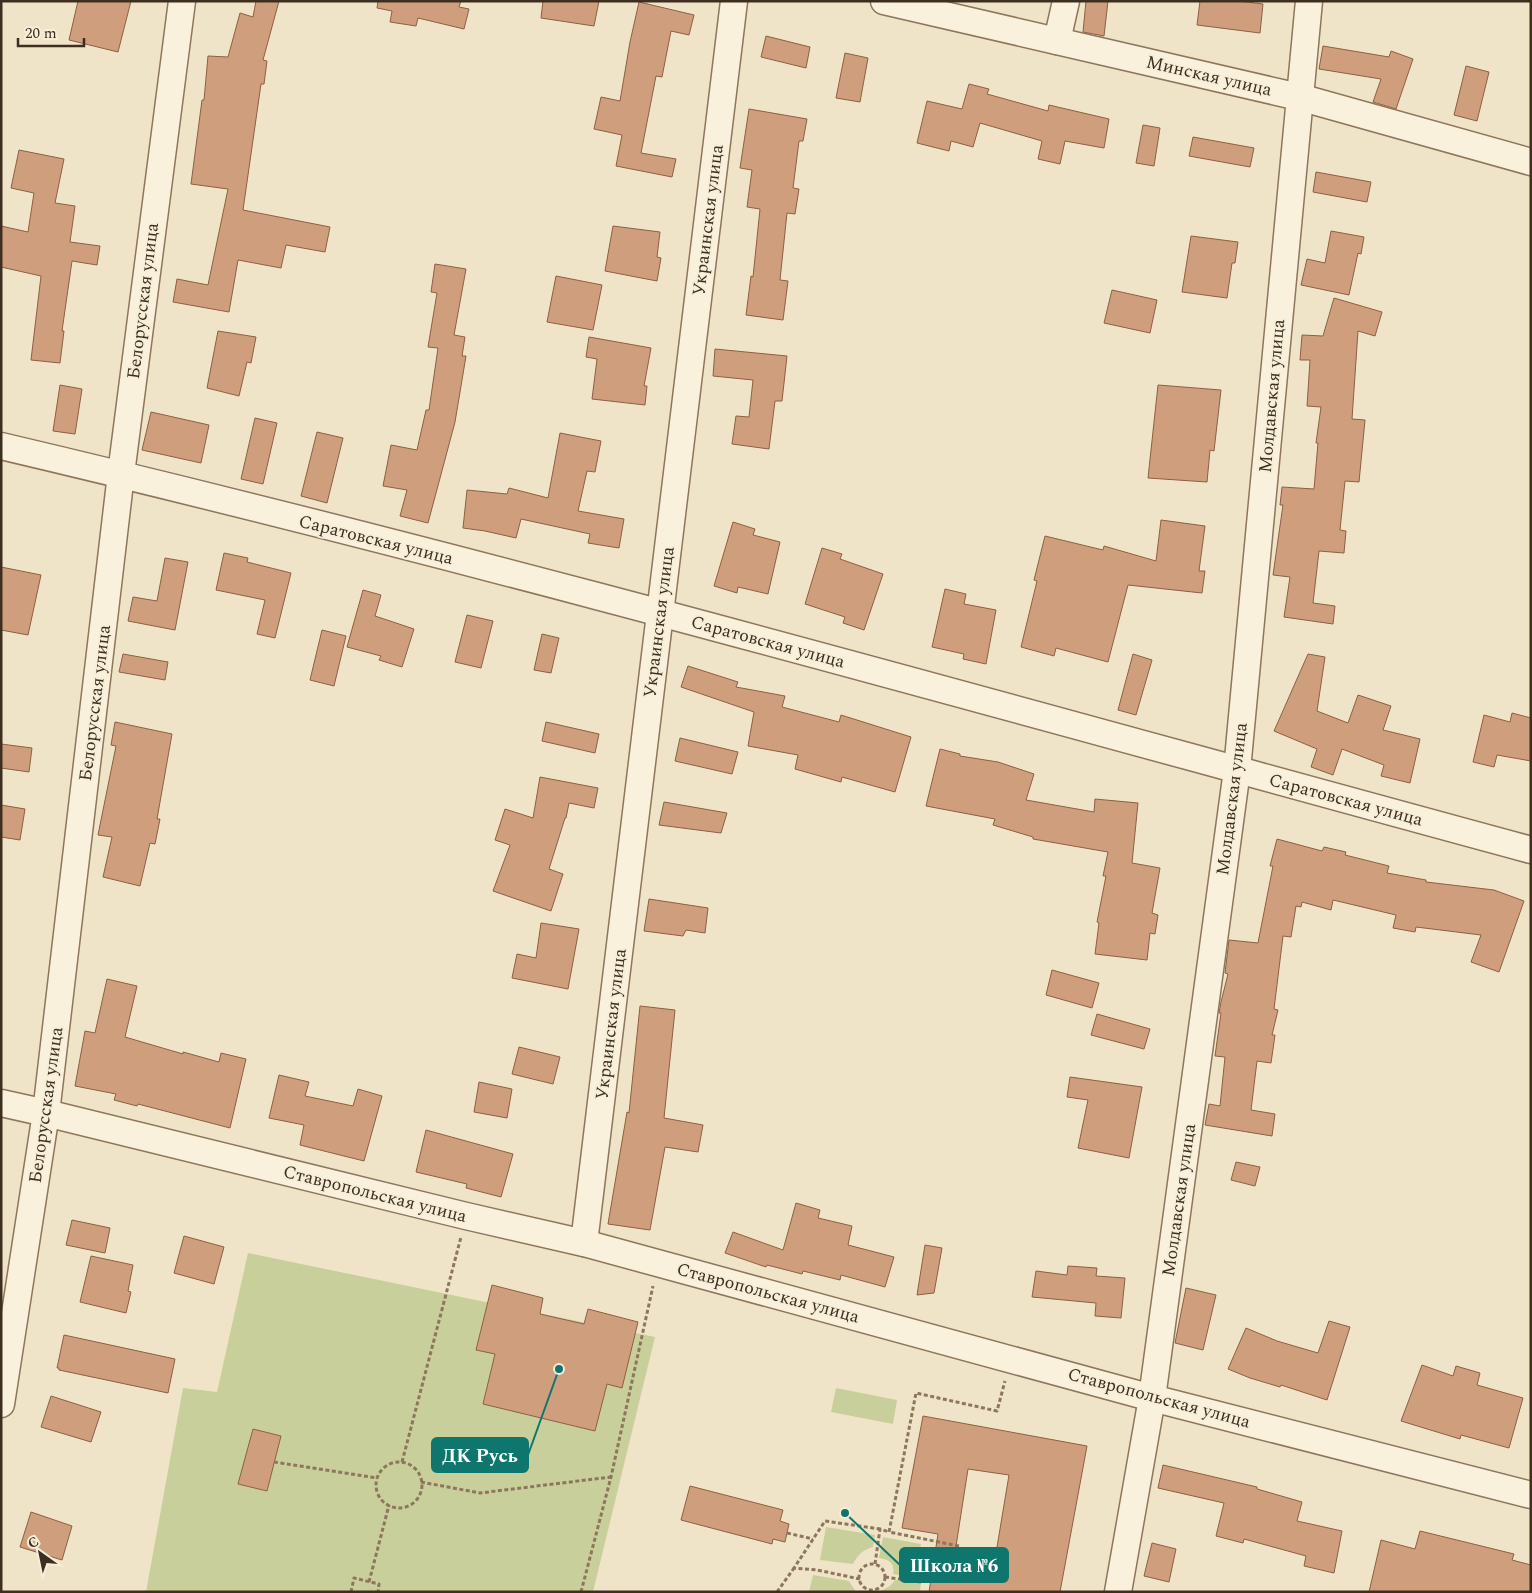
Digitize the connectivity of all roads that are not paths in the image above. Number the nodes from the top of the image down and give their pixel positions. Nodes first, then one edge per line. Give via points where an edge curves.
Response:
1 (182, 1) edge
2 (734, 1) edge
3 (884, 1) edge
4 (1066, 1) edge
5 (1309, 1) edge
6 (1057, 41) junction
7 (1299, 97) junction
8 (1531, 162) edge
9 (1, 446) edge
10 (121, 474) junction
11 (661, 613) junction
12 (1237, 770) junction
13 (1531, 850) edge
14 (1, 1103) edge
15 (46, 1113) junction
16 (584, 1243) junction
17 (1152, 1398) junction
18 (1, 1404) edge
19 (1531, 1496) edge
20 (1118, 1592) edge

1 - 10 street, Белорусская улица
2 - 11 street, Украинская улица
3 - 6 street, Минская улица
4 - 6 street
5 - 7 street, Молдавская улица
6 - 7 street, Минская улица
7 - 8 street, Минская улица
7 - 12 street, Молдавская улица
9 - 10 street, Саратовская улица
10 - 11 street, Саратовская улица
10 - 15 street, Белорусская улица
11 - 12 street, Саратовская улица
11 - 16 street, Украинская улица
12 - 13 street, Саратовская улица
12 - 17 street, Молдавская улица
14 - 15 street, Ставропольская улица
15 - 16 street, Ставропольская улица
15 - 18 street, Белорусская улица
16 - 17 street, Ставропольская улица
17 - 19 street, Ставропольская улица
17 - 20 street, Молдавская улица

